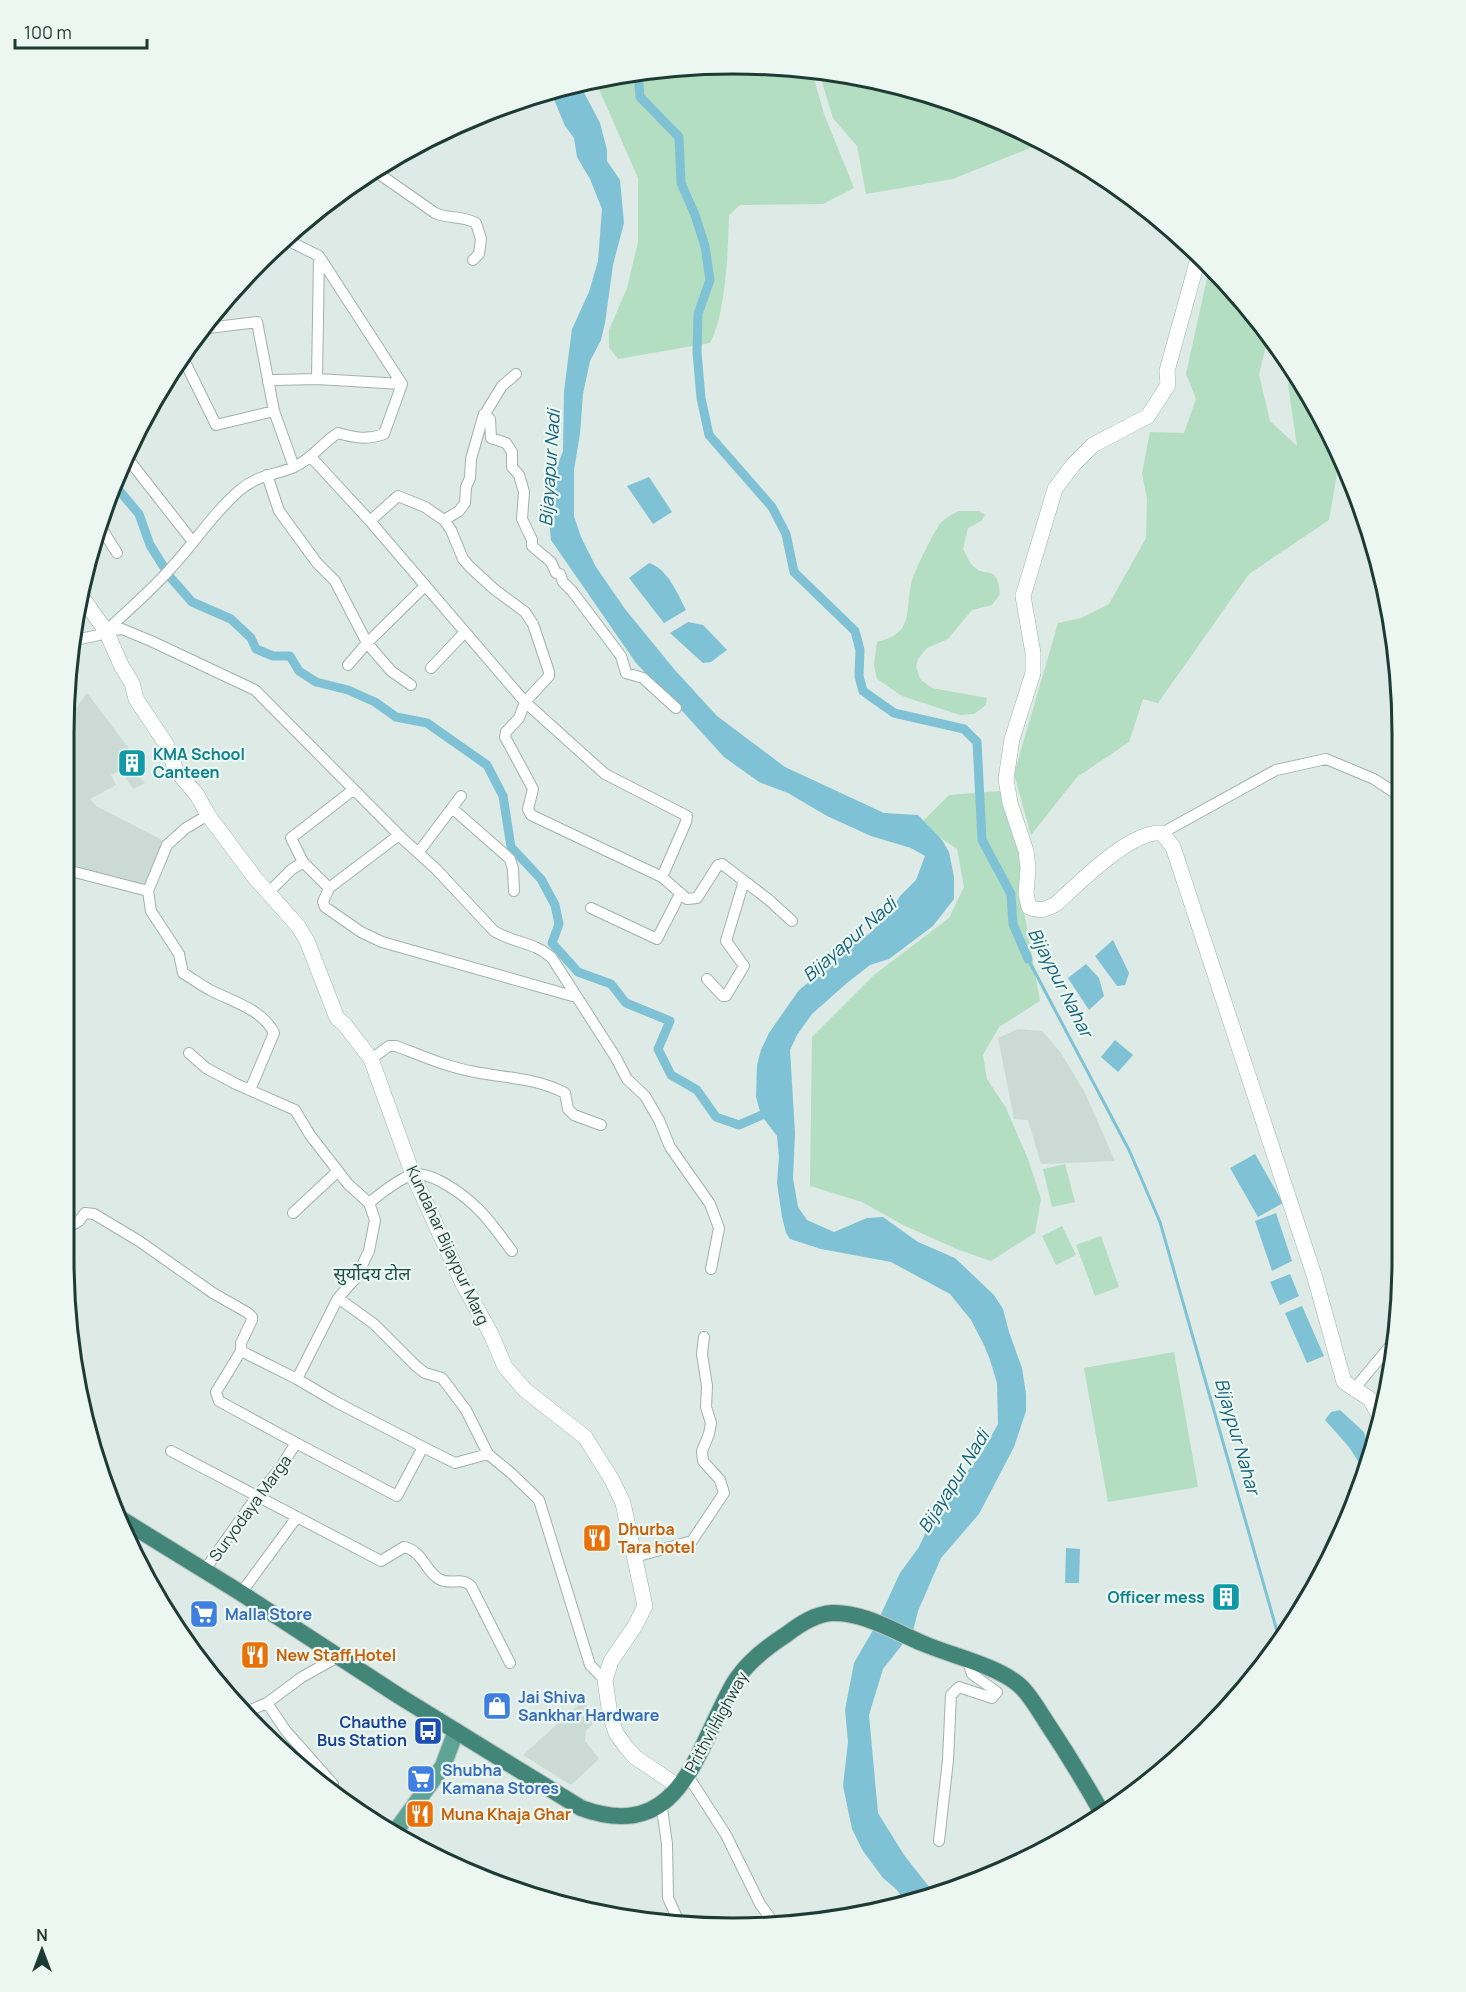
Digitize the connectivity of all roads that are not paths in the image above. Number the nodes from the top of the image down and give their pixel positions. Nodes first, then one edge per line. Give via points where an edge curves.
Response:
1 (382, 176) edge
2 (293, 242) edge
3 (319, 256) junction
4 (473, 260) dead end
5 (1196, 264) edge
6 (214, 327) edge
7 (186, 365) edge
8 (516, 374) dead end
9 (317, 379) junction
10 (268, 382) junction
11 (402, 384) junction
12 (274, 411) junction
13 (484, 414) junction
14 (311, 457) junction
15 (132, 464) edge
16 (294, 467) junction
17 (267, 475) junction
18 (444, 520) junction
19 (370, 521) junction
20 (104, 533) edge
21 (193, 542) junction
22 (117, 553) dead end
23 (425, 586) junction
24 (86, 603) edge
25 (106, 631) junction
26 (464, 633) junction
27 (80, 639) edge
28 (367, 643) junction
29 (348, 665) dead end
30 (431, 668) dead end
31 (411, 685) dead end
32 (525, 702) junction
33 (676, 708) dead end
34 (353, 790) junction
35 (1392, 791) edge
36 (461, 796) dead end
37 (452, 808) junction
38 (208, 815) junction
39 (1162, 833) junction
40 (399, 835) junction
41 (418, 853) junction
42 (303, 862) junction
43 (74, 872) edge
44 (662, 878) junction
45 (744, 881) junction
46 (328, 888) junction
47 (148, 891) junction
48 (514, 891) dead end
49 (269, 892) junction
50 (680, 894) junction
51 (591, 908) dead end
52 (792, 921) dead end
53 (707, 979) dead end
54 (576, 997) junction
55 (189, 1053) dead end
56 (371, 1059) junction
57 (250, 1090) junction
58 (601, 1125) dead end
59 (338, 1171) junction
60 (413, 1175) junction
61 (369, 1203) junction
62 (293, 1212) dead end
63 (74, 1224) edge
64 (512, 1251) dead end
65 (711, 1269) dead end
66 (338, 1298) junction
67 (704, 1337) dead end
68 (1386, 1350) edge
69 (241, 1351) junction
70 (297, 1379) junction
71 (1354, 1388) junction
72 (1375, 1408) edge
73 (296, 1443) junction
74 (423, 1447) junction
75 (171, 1451) dead end
76 (488, 1454) junction
77 (257, 1496) junction
78 (297, 1518) junction
79 (130, 1524) edge
80 (635, 1557) junction
81 (204, 1571) junction
82 (241, 1593) junction
83 (338, 1657) junction
84 (968, 1661) junction
85 (510, 1663) dead end
86 (605, 1680) junction
87 (267, 1703) junction
88 (252, 1709) edge
89 (456, 1731) junction
90 (329, 1780) edge
91 (683, 1782) junction
92 (662, 1802) junction
93 (1099, 1807) edge
94 (399, 1827) edge
95 (939, 1841) dead end
96 (676, 1916) edge
97 (770, 1917) edge

1 - 4 street via 435,213 476,223 481,239 479,254
2 - 3 street
3 - 9 street
3 - 11 street
5 - 39 main road via 1167,371 1168,385 1148,416 1093,445 1055,489 1023,596 1033,674 1007,768 1010,803 1026,851 1027,902 1035,910 1056,904 1125,845 1154,832
6 - 10 street via 256,321
7 - 12 street via 216,425
8 - 13 street via 502,386
9 - 10 street
9 - 11 street
10 - 12 street
11 - 14 street via 384,434 354,438 338,434 325,441
12 - 16 street
13 - 18 street via 465,503
13 - 33 street via 490,419 492,439 508,444 512,452 512,467 524,492 522,519 532,546 551,562 562,582 599,625 621,656 626,673 643,678
14 - 16 street
14 - 19 street
15 - 21 street
16 - 17 street
17 - 21 street via 255,478 238,492
17 - 28 street via 279,511 335,581
18 - 19 street via 398,496
18 - 32 street via 463,559 525,612 532,624 549,676
19 - 23 street
20 - 22 street
21 - 25 street via 172,568
23 - 26 street
23 - 28 street
24 - 25 main road, Kundahar Bijaypur Marg
25 - 27 street
25 - 34 street via 122,629 255,690
25 - 38 main road, Kundahar Bijaypur Marg via 136,699 166,744 176,770
26 - 30 street
26 - 32 street
28 - 29 street
28 - 31 street via 391,671
32 - 44 street via 606,774 687,816
32 - 44 street via 505,737 534,789 528,812
34 - 40 street
34 - 42 street via 291,838
35 - 39 street via 1326,759 1276,770
36 - 37 street
37 - 41 street
37 - 48 street via 510,859
38 - 47 street via 167,845
38 - 49 main road, Kundahar Bijaypur Marg
39 - 71 main road via 1173,847 1189,891 1315,1278 1344,1382
40 - 41 street
40 - 46 street
41 - 54 street via 494,931 543,950 552,958
42 - 46 street
42 - 49 street
43 - 47 street
44 - 50 street
45 - 50 street via 722,864 697,898 687,899
45 - 52 street
45 - 53 street via 722,938 744,966 726,996
46 - 54 street via 325,907 382,942
47 - 57 street via 152,911 179,954 183,974 255,1011 272,1028 274,1034
49 - 56 main road, Kundahar Bijaypur Marg via 307,941 337,1018
50 - 51 street via 657,939
54 - 65 street via 627,1078 645,1096 670,1147 710,1204 719,1228
55 - 57 street via 206,1068
56 - 58 street via 389,1046 396,1046 440,1064 553,1087 565,1093 568,1109 574,1115
56 - 60 main road, Kundahar Bijaypur Marg
57 - 59 street via 296,1110
59 - 61 street
59 - 62 street
60 - 61 street
60 - 64 street via 443,1182 477,1208
60 - 80 main road, Kundahar Bijaypur Marg via 505,1367 525,1390 585,1437 612,1480
61 - 66 street via 375,1220 369,1251 356,1278
63 - 69 street via 85,1213 94,1214 248,1313 252,1320
66 - 70 street
66 - 76 street via 374,1324 425,1373 442,1378 466,1410
67 - 80 street via 706,1407 711,1423 702,1451 703,1461 720,1480 724,1493 692,1541
68 - 71 street
69 - 70 street
69 - 73 street, Suryodaya Marga via 216,1397
70 - 74 street
71 - 72 main road via 1370,1399
73 - 74 street via 397,1496
73 - 77 street, Suryodaya Marga
74 - 76 street via 455,1463
75 - 77 street
76 - 86 street via 539,1500 591,1665
77 - 78 street
77 - 81 street, Suryodaya Marga
78 - 82 street
78 - 85 street via 381,1561 404,1547 413,1549 439,1579 466,1581
79 - 81 highway, Prithvi Highway
80 - 86 main road, Kundahar Bijaypur Marg via 645,1606 611,1661
81 - 82 highway, Prithvi Highway
82 - 83 highway, Prithvi Highway
83 - 87 street
83 - 89 highway, Prithvi Highway
84 - 91 highway, Prithvi Highway via 886,1627 845,1614 822,1614 768,1647 747,1666 734,1683
84 - 93 highway, Prithvi Highway via 1007,1678 1027,1695
84 - 95 street via 972,1674 997,1692 992,1698 959,1687 951,1695
86 - 91 main road via 610,1715 620,1740 636,1757
87 - 88 street
87 - 90 street via 285,1731
89 - 92 highway, Prithvi Highway via 580,1808 620,1817 632,1816
89 - 94 main road via 444,1766
91 - 92 highway, Prithvi Highway
91 - 97 street via 726,1835
92 - 96 street via 668,1898

